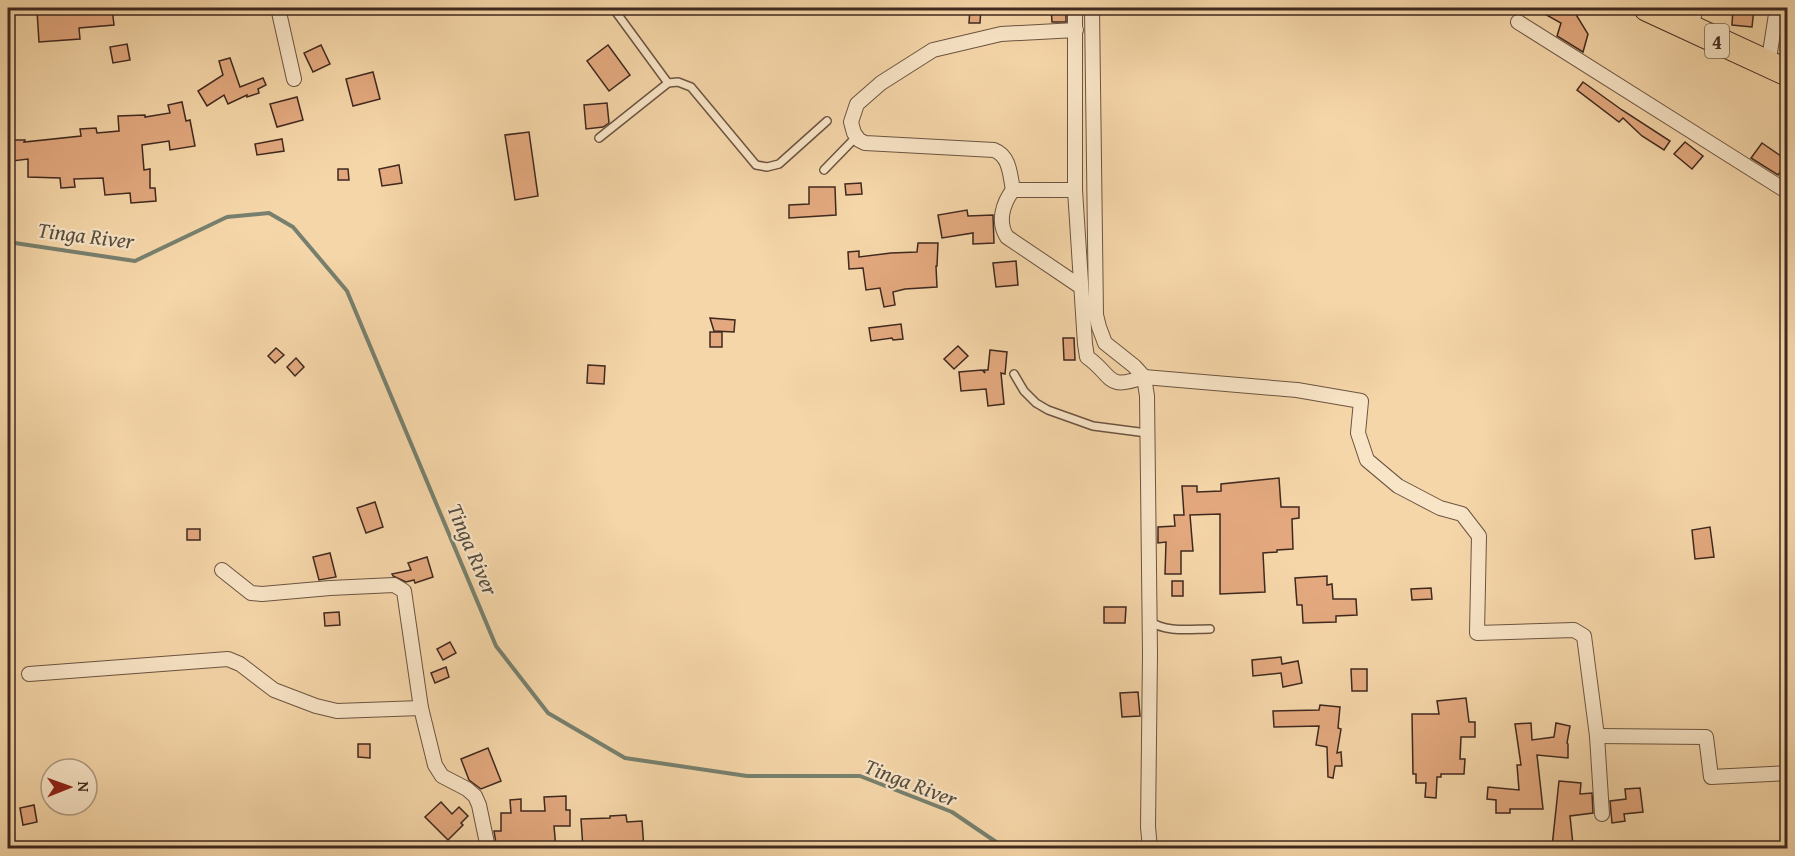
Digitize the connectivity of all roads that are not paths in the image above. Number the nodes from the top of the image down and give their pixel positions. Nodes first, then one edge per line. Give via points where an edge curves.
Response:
1 (278, 8) edge
2 (613, 8) edge
3 (1075, 8) edge
4 (1092, 8) edge
5 (1778, 8) edge
6 (1658, 10) edge
7 (1693, 18) edge
8 (1518, 22) dead end
9 (1076, 30) junction
10 (1778, 69) edge
11 (294, 78) dead end
12 (668, 83) junction
13 (827, 121) dead end
14 (857, 136) junction
15 (599, 138) dead end
16 (824, 170) dead end
17 (1786, 187) edge
18 (1075, 189) junction
19 (1013, 190) junction
20 (1081, 288) junction
21 (1014, 374) dead end
22 (1144, 377) junction
23 (1147, 433) junction
24 (222, 570) dead end
25 (1150, 621) junction
26 (1210, 629) dead end
27 (29, 674) dead end
28 (421, 708) junction
29 (1597, 736) junction
30 (1788, 773) edge
31 (1602, 814) dead end
32 (488, 849) edge
33 (1150, 849) edge

1 - 11 street
2 - 12 lane
3 - 9 street
4 - 22 street via 1096,315 1105,343
5 - 10 street
6 - 7 highway, 4
7 - 10 highway, 4
8 - 17 street
9 - 14 street via 1001,34 933,50 881,83 857,104 851,122
9 - 18 street
12 - 13 lane via 691,87 756,165 779,164
12 - 15 lane
14 - 16 lane
14 - 19 street via 865,143 994,150 1002,153 1007,162
18 - 19 street
18 - 20 street
19 - 20 street via 1005,200 1002,217 1007,237
20 - 22 street via 1087,357 1109,380 1119,383
21 - 23 lane via 1024,391 1048,410 1093,426
22 - 23 street
22 - 29 street via 1297,390 1361,401 1358,433 1367,460 1398,486 1440,508 1462,514 1479,536 1477,633 1574,630 1584,636
23 - 25 street
24 - 28 street via 251,593 394,585 401,588
25 - 26 lane via 1169,628
25 - 33 street
27 - 28 street via 228,658 274,690 315,706 337,711
28 - 32 street via 436,769 475,796
29 - 30 street via 1706,737 1711,777
29 - 31 street

